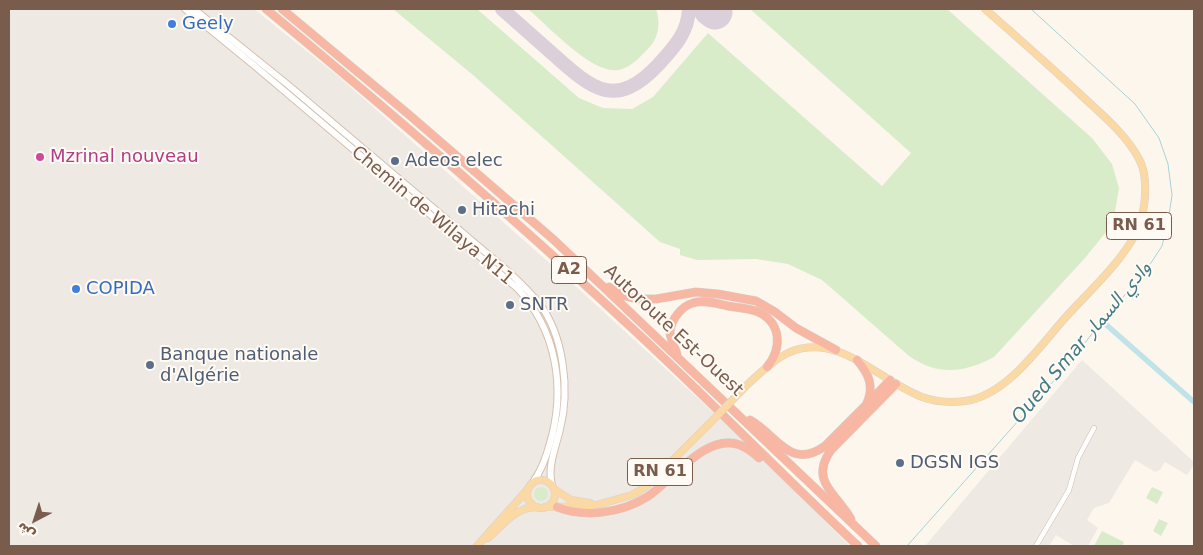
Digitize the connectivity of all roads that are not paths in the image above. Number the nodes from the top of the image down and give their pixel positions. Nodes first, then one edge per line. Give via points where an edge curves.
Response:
1 (185, 9) edge
2 (194, 9) edge
3 (266, 9) edge
4 (282, 9) edge
5 (985, 9) edge
6 (590, 273) junction
7 (836, 350) junction
8 (677, 356) junction
9 (857, 360) junction
10 (767, 367) junction
11 (893, 382) junction
12 (866, 405) junction
13 (738, 413) junction
14 (1094, 428) dead end
15 (533, 482) junction
16 (553, 487) junction
17 (528, 489) junction
18 (799, 491) junction
19 (603, 504) junction
20 (537, 507) junction
21 (546, 507) junction
22 (558, 507) junction
23 (856, 528) junction
24 (1037, 544) edge
25 (478, 546) edge
26 (858, 546) edge
27 (876, 546) edge
28 (1043, 546) edge

1 - 15 main road, Chemin de Wilaya N11 via 517,288 535,310 552,351 559,397 555,427 544,463
2 - 16 main road via 287,84 529,292 546,315 559,349 565,388 563,418 550,473
3 - 18 highway, Autoroute Est-Ouest / A2 via 556,258 686,379
4 - 6 highway, Autoroute Est-Ouest / A2 via 481,176
5 - 11 main road, RN 61 via 1104,116 1140,160 1146,190 1141,221 1124,253 1018,371 991,392 967,401 946,402 924,397
6 - 7 highway via 636,300 696,292 756,301
6 - 8 highway, Autoroute Est-Ouest / A2
7 - 9 main road, RN 61
7 - 10 main road, RN 61 via 800,349
8 - 10 highway via 670,332 673,321 680,311 694,302 706,302 757,312 772,323 778,335 778,347
8 - 13 highway, Autoroute Est-Ouest / A2
9 - 11 main road, RN 61
9 - 12 highway via 870,380
10 - 19 main road, RN 61, bridge via 644,488
11 - 12 highway
11 - 23 highway via 831,450 822,466 824,483
12 - 13 highway via 825,446 801,455 786,450 761,427
13 - 23 highway, Autoroute Est-Ouest / A2
14 - 24 street via 1078,458 1069,490
15 - 16 main road via 545,480
15 - 17 main road
16 - 19 main road, RN 61 via 571,500
16 - 21 main road via 555,497
17 - 20 main road via 528,497
17 - 25 main road
18 - 22 highway via 740,444 726,443 711,446 648,497 632,505 587,513
18 - 26 highway, Autoroute Est-Ouest / A2
19 - 22 main road, RN 61
20 - 21 main road
20 - 25 main road via 517,512
21 - 22 main road, RN 61
23 - 27 highway, Autoroute Est-Ouest / A2
24 - 28 street

